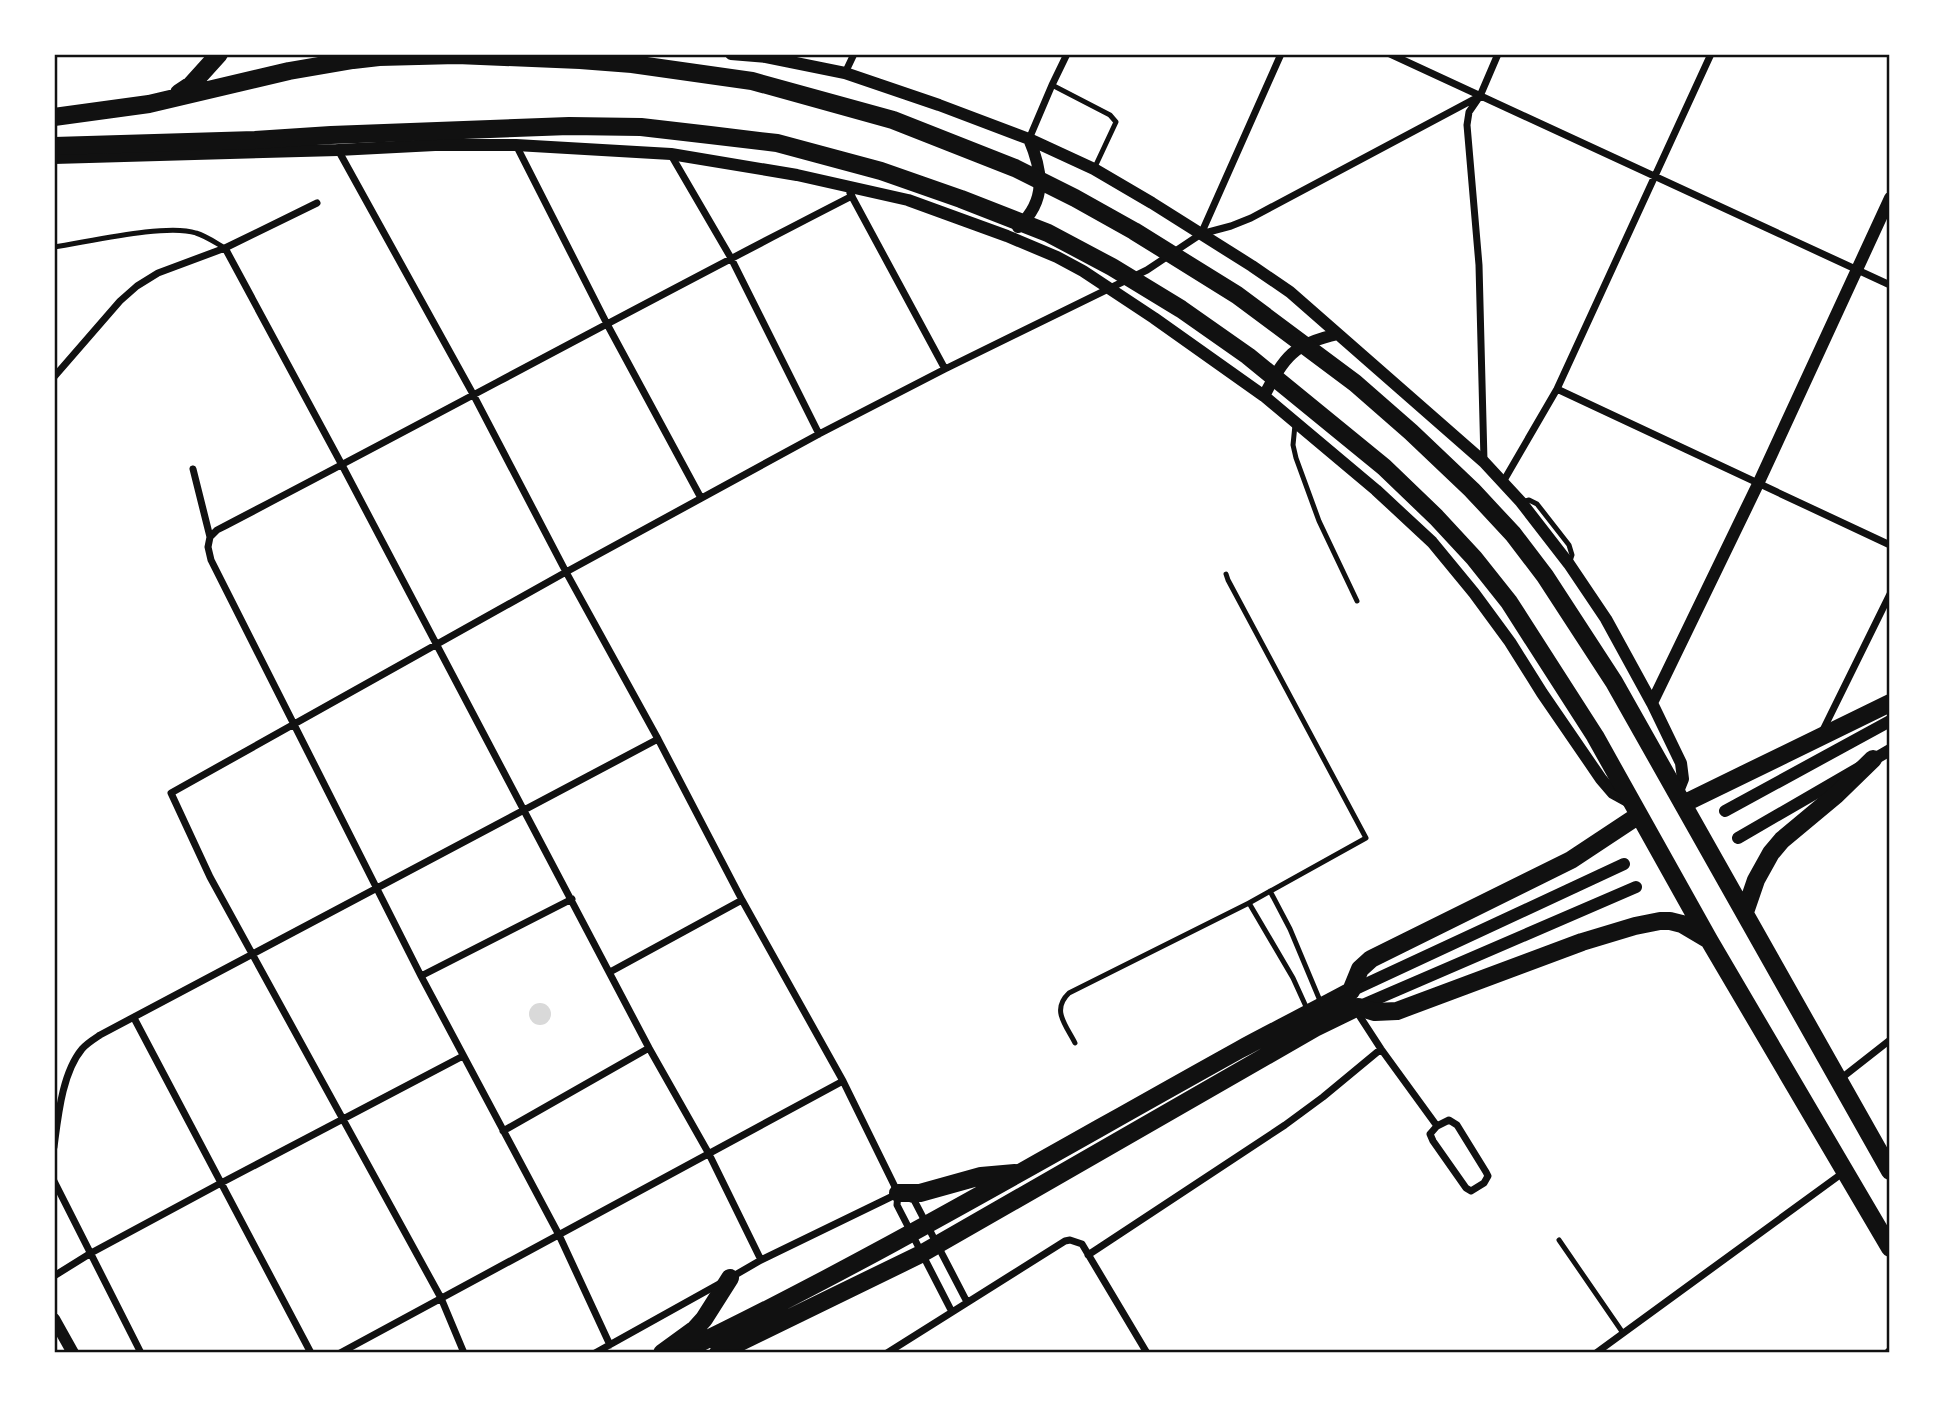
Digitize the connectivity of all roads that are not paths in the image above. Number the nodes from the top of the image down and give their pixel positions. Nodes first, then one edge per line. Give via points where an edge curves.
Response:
1 (219, 54) edge
2 (731, 54) edge
3 (854, 54) edge
4 (1067, 54) edge
5 (1281, 54) edge
6 (1390, 54) edge
7 (1498, 54) edge
8 (1711, 54) edge
9 (458, 55) edge
10 (346, 57) edge
11 (845, 73) junction
12 (1052, 85) junction
13 (1480, 96) junction
14 (172, 98) junction
15 (54, 117) edge
16 (1029, 139) junction
17 (334, 142) junction
18 (516, 145) junction
19 (54, 146) edge
20 (671, 154) junction
21 (54, 158) edge
22 (1094, 169) junction
23 (1656, 175) junction
24 (850, 191) junction
25 (1890, 198) edge
26 (317, 203) dead end
27 (1201, 234) junction
28 (1007, 236) junction
29 (54, 247) edge
30 (225, 248) junction
31 (731, 258) junction
32 (1857, 269) junction
33 (1890, 285) edge
34 (1109, 288) junction
35 (607, 324) junction
36 (1338, 334) junction
37 (945, 369) junction
38 (54, 377) edge
39 (1557, 389) junction
40 (472, 394) junction
41 (1264, 396) junction
42 (1296, 422) junction
43 (818, 434) junction
44 (1485, 462) junction
45 (342, 465) junction
46 (193, 469) dead end
47 (1503, 482) junction
48 (1758, 484) junction
49 (701, 498) junction
50 (210, 537) junction
51 (1890, 545) edge
52 (566, 572) junction
53 (1226, 574) dead end
54 (1890, 594) edge
55 (1357, 601) dead end
56 (436, 644) junction
57 (1651, 702) junction
58 (1890, 704) edge
59 (1890, 721) edge
60 (293, 725) junction
61 (1820, 736) junction
62 (658, 739) junction
63 (1890, 750) edge
64 (1873, 759) junction
65 (1680, 799) junction
66 (523, 809) junction
67 (1636, 810) junction
68 (1725, 811) dead end
69 (1738, 838) dead end
70 (1624, 864) dead end
71 (376, 887) junction
72 (1636, 887) dead end
73 (1270, 891) junction
74 (572, 898) junction
75 (742, 901) junction
76 (1249, 903) junction
77 (1745, 912) junction
78 (1709, 940) junction
79 (252, 954) junction
80 (610, 972) junction
81 (421, 976) junction
82 (1355, 1002) junction
83 (1319, 1017) junction
84 (134, 1018) junction
85 (1890, 1040) edge
86 (1075, 1043) dead end
87 (649, 1048) junction
88 (1381, 1049) junction
89 (463, 1056) junction
90 (1839, 1080) junction
91 (843, 1081) junction
92 (54, 1095) edge
93 (59, 1110) junction
94 (342, 1118) junction
95 (1437, 1126) junction
96 (503, 1131) junction
97 (54, 1147) edge
98 (709, 1154) junction
99 (1889, 1168) edge
100 (1844, 1171) junction
101 (1022, 1172) junction
102 (54, 1181) edge
103 (221, 1183) junction
104 (898, 1193) junction
105 (920, 1229) junction
106 (559, 1235) junction
107 (1559, 1240) dead end
108 (938, 1244) junction
109 (1890, 1248) edge
110 (91, 1253) junction
111 (921, 1254) junction
112 (1088, 1255) junction
113 (761, 1260) junction
114 (54, 1276) edge
115 (730, 1278) junction
116 (441, 1298) junction
117 (967, 1302) junction
118 (951, 1312) junction
119 (54, 1319) edge
120 (1623, 1333) junction
121 (610, 1345) junction
122 (73, 1353) edge
123 (141, 1353) edge
124 (311, 1353) edge
125 (340, 1353) edge
126 (464, 1353) edge
127 (594, 1353) edge
128 (662, 1353) edge
129 (680, 1353) edge
130 (718, 1353) edge
131 (887, 1353) edge
132 (1147, 1353) edge
133 (1596, 1353) edge

1 - 14 main road
2 - 11 street
3 - 11 street
4 - 12 street
5 - 27 street
6 - 13 street
7 - 13 street
8 - 23 street
9 - 10 main road
9 - 65 main road via 632,64 752,81 893,120 1015,167 1134,231 1237,295 1355,383 1472,490 1545,576 1614,682
10 - 14 main road
11 - 16 street
12 - 16 street
12 - 22 lane via 1116,122
13 - 23 street
13 - 27 street via 1251,218
13 - 44 street via 1467,125 1479,265
14 - 15 main road
16 - 22 street
16 - 28 street via 1040,170 1039,194 1030,214
17 - 18 street
17 - 19 main road
17 - 21 street
17 - 40 street
17 - 67 main road via 569,126 641,127 777,144 881,171 1048,233 1181,309 1248,356 1384,467 1436,517 1510,602
18 - 20 street
18 - 35 street
20 - 24 street via 797,175
20 - 31 street
22 - 27 street
23 - 32 street
23 - 39 street
24 - 28 street via 908,200
24 - 31 street
24 - 37 street
25 - 32 street
26 - 30 street
27 - 34 street via 1147,270
27 - 36 street via 1290,292
28 - 34 street via 1057,257
29 - 30 lane via 180,229
30 - 38 street via 158,273 137,286
30 - 45 street
31 - 35 street
31 - 43 street
32 - 33 street
32 - 48 street
34 - 37 street
34 - 41 street
35 - 40 street
35 - 49 street
36 - 41 street via 1298,349 1284,361
36 - 44 street
37 - 43 street
39 - 47 street
39 - 48 street
40 - 45 street
40 - 52 street
41 - 42 street
42 - 55 lane via 1296,458 1319,521
42 - 67 street via 1432,542 1510,642 1601,779
43 - 49 street
44 - 47 street
45 - 50 street
45 - 56 street
46 - 50 street
47 - 57 street via 1569,564 1606,619
48 - 51 street
48 - 57 street
49 - 52 street
50 - 60 street via 211,560
52 - 56 street
52 - 62 street
53 - 73 lane via 1366,838
54 - 61 street
56 - 60 street
56 - 66 street
57 - 65 street via 1681,762
58 - 61 main road
59 - 68 street
60 - 71 street
60 - 79 street via 171,793
61 - 65 main road
62 - 66 street
62 - 75 street
63 - 64 street
64 - 69 street
64 - 77 main road via 1770,853
65 - 77 main road
66 - 71 street
66 - 74 street
67 - 78 main road
67 - 82 main road via 1571,860 1371,960 1360,969
70 - 82 street
71 - 79 street
71 - 81 street
72 - 82 street
73 - 76 lane
73 - 83 lane via 1290,929
74 - 80 street
74 - 81 street
75 - 80 street
75 - 91 street
76 - 83 lane
76 - 86 lane via 1069,993 1060,1015
77 - 90 main road
78 - 82 main road via 1682,924 1660,921 1581,942 1397,1011 1375,1012
78 - 100 main road
79 - 84 street
79 - 94 street
80 - 87 street
81 - 89 street
82 - 83 main road
82 - 88 street
83 - 101 main road via 1231,1055
83 - 108 main road
84 - 93 street via 83,1047 72,1063
84 - 103 street
85 - 90 street
87 - 96 street
87 - 98 street
88 - 95 street
88 - 112 street via 1285,1125
89 - 94 street
89 - 96 street
90 - 99 main road
91 - 98 street
91 - 104 street
92 - 93 street
93 - 97 street
94 - 103 street
94 - 116 street
95 - 95 street via 1453,1121 1486,1172 1487,1179 1474,1190 1468,1191 1433,1141 1430,1134
96 - 106 street
98 - 106 street
98 - 113 street
100 - 109 main road
100 - 120 street
101 - 104 main road via 981,1176 920,1193
101 - 105 main road
102 - 110 street
103 - 110 street
103 - 124 street
104 - 105 street via 897,1205
104 - 105 street via 914,1200
104 - 113 street
105 - 108 street
105 - 111 street
105 - 129 main road
106 - 116 street
106 - 121 street
107 - 120 lane
108 - 111 main road
108 - 117 street
110 - 114 street
110 - 123 street
111 - 118 street
111 - 130 main road
112 - 117 street via 1082,1244 1065,1241
112 - 132 street
113 - 115 street
115 - 121 street
115 - 128 main road via 695,1329
116 - 125 street
116 - 126 street
117 - 118 street
118 - 131 street
119 - 122 street
120 - 133 street
121 - 127 street

